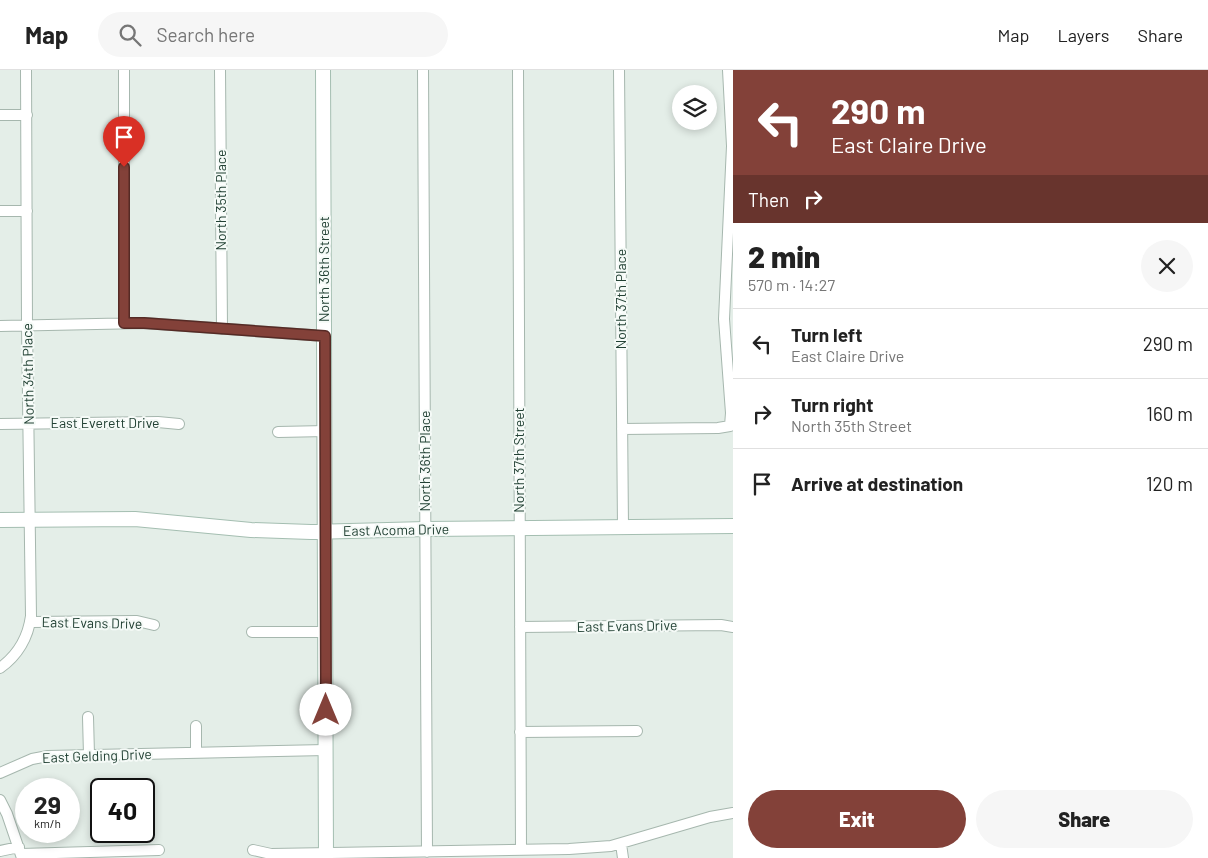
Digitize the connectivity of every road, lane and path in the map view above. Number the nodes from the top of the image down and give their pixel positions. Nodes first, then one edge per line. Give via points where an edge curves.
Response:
1 (26, 70) edge
2 (124, 70) edge
3 (220, 70) edge
4 (323, 70) edge
5 (424, 70) edge
6 (518, 70) edge
7 (619, 70) edge
8 (728, 70) edge
9 (0, 115) edge
10 (27, 115) junction
11 (0, 211) edge
12 (27, 211) junction
13 (124, 323) junction
14 (27, 325) junction
15 (0, 326) edge
16 (222, 329) junction
17 (325, 336) junction
18 (29, 423) junction
19 (0, 424) edge
20 (179, 424) dead end
21 (622, 429) junction
22 (326, 431) junction
23 (278, 432) dead end
24 (30, 519) junction
25 (0, 520) edge
26 (733, 526) edge
27 (623, 528) junction
28 (426, 529) junction
29 (520, 529) junction
30 (326, 532) junction
31 (31, 622) junction
32 (154, 625) dead end
33 (733, 627) edge
34 (520, 628) junction
35 (252, 632) dead end
36 (325, 632) junction
37 (0, 668) edge
38 (88, 717) dead end
39 (196, 726) dead end
40 (520, 732) junction
41 (637, 732) dead end
42 (326, 750) junction
43 (196, 753) junction
44 (89, 755) junction
45 (0, 773) edge
46 (0, 800) edge
47 (733, 813) edge
48 (621, 844) junction
49 (159, 850) dead end
50 (253, 850) dead end
51 (521, 850) junction
52 (0, 851) edge
53 (427, 852) junction
54 (21, 853) edge
55 (326, 856) edge
56 (622, 858) edge

1 - 10 street, North 34th Place
2 - 13 street
3 - 16 street, North 35th Place
4 - 17 street, North 36th Street
5 - 28 street, North 36th Place
6 - 29 street, North 37th Street
7 - 21 street, North 37th Place
8 - 21 street via 732,146 724,319 730,426
9 - 10 street
10 - 12 street, North 34th Place
11 - 12 street
12 - 14 street, North 34th Place
13 - 14 street
13 - 16 street
14 - 15 street
14 - 18 street, North 34th Place
16 - 17 street
17 - 22 street, North 36th Street
18 - 19 street, East Everett Drive
18 - 20 street, East Everett Drive
18 - 24 street, North 34th Place
21 - 27 street, North 37th Place
22 - 23 street
22 - 30 street, North 36th Street
24 - 25 street, East Acoma Drive
24 - 30 street, East Acoma Drive via 136,519 251,530
24 - 31 street, North 34th Place
26 - 27 street, East Acoma Drive
27 - 29 street, East Acoma Drive
28 - 29 street, East Acoma Drive
28 - 30 street, East Acoma Drive
28 - 53 street, North 36th Place
29 - 34 street, North 37th Street
30 - 36 street, North 36th Street
31 - 32 street, East Evans Drive via 136,621
31 - 37 street, North 34th Place via 18,652
33 - 34 street, East Evans Drive
34 - 40 street, North 37th Street
35 - 36 street
36 - 42 street, North 36th Street
38 - 44 street
39 - 43 street
40 - 41 street
40 - 51 street, North 37th Street
42 - 43 street, East Gelding Drive
42 - 55 street, North 36th Street
43 - 44 street, East Gelding Drive
44 - 45 street, East Gelding Drive via 32,759
46 - 54 street
47 - 48 street
48 - 51 street
48 - 56 street
49 - 54 street
50 - 55 street via 270,854
51 - 53 street
52 - 54 street
53 - 55 street

